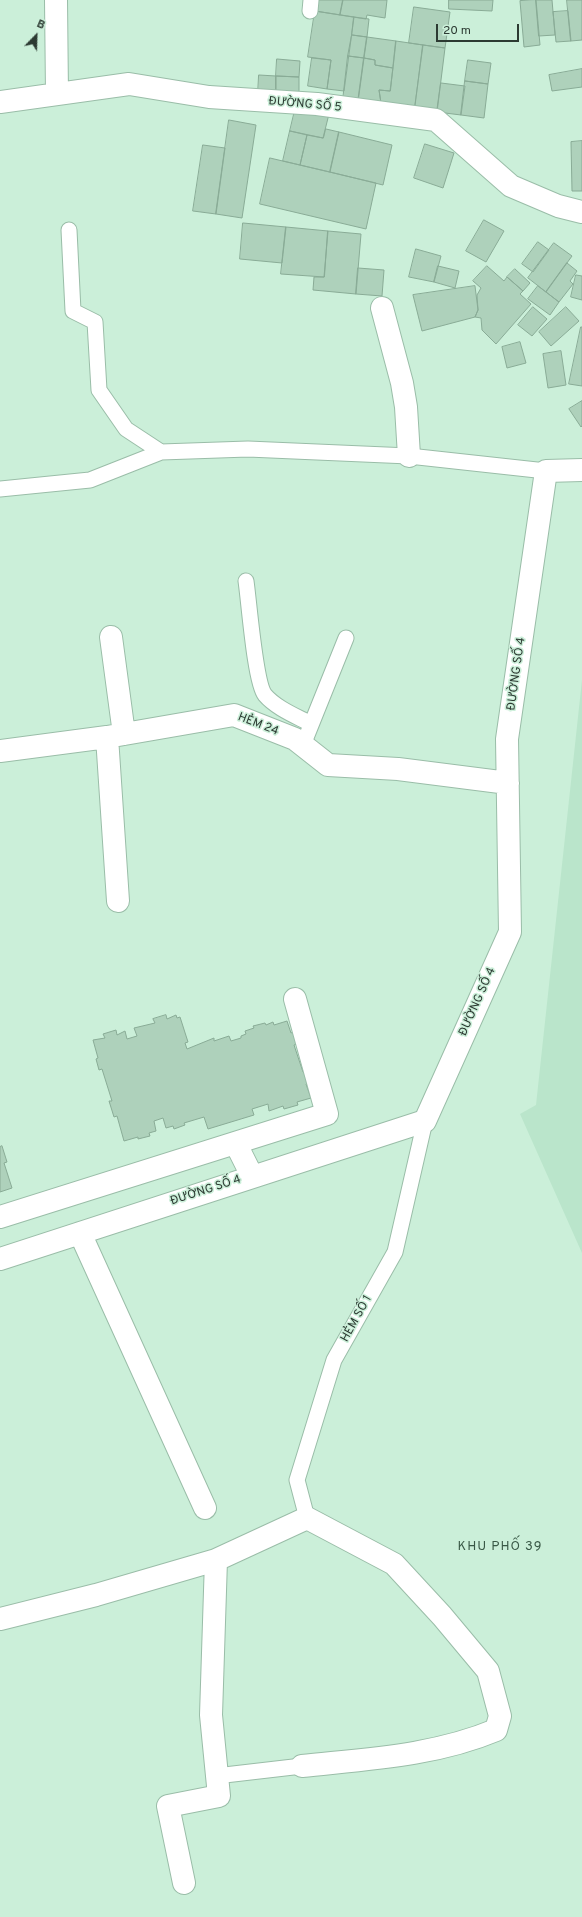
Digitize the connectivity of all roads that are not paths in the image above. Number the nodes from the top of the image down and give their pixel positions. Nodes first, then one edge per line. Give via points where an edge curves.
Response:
1 (56, 0) edge
2 (57, 94) junction
3 (0, 102) edge
4 (582, 212) edge
5 (69, 230) dead end
6 (382, 308) dead end
7 (161, 452) junction
8 (409, 456) junction
9 (582, 470) edge
10 (546, 471) junction
11 (0, 490) edge
12 (246, 581) dead end
13 (111, 637) dead end
14 (346, 638) dead end
15 (311, 724) junction
16 (115, 736) junction
17 (303, 745) junction
18 (0, 751) edge
19 (508, 783) junction
20 (118, 901) dead end
21 (295, 998) dead end
22 (425, 1121) junction
23 (236, 1144) junction
24 (252, 1176) junction
25 (0, 1218) edge
26 (80, 1233) junction
27 (0, 1259) edge
28 (205, 1508) dead end
29 (308, 1518) junction
30 (216, 1560) junction
31 (0, 1618) edge
32 (302, 1766) joint
33 (216, 1776) junction
34 (184, 1883) dead end

1 - 2 street
2 - 3 street, ĐƯỜNG SỐ 5
2 - 4 street, ĐƯỜNG SỐ 5 via 129,84 209,97 317,104 436,120 511,186 558,206
5 - 7 lane via 72,311 95,322 99,390 126,430
6 - 8 street via 402,383
7 - 8 lane via 248,449
7 - 11 lane via 90,480
8 - 10 lane
9 - 10 street
10 - 19 street, ĐƯỜNG SỐ 4 via 508,739
12 - 15 lane via 258,678 264,694 280,707
13 - 16 street
14 - 15 lane
15 - 17 lane
16 - 17 street, HẺM 24 via 234,715 295,739
16 - 18 street, HẺM 24
16 - 20 street
17 - 19 street, HẺM 24 via 328,765 398,769
19 - 22 street, ĐƯỜNG SỐ 4 via 510,932
21 - 23 street via 327,1114
22 - 24 street, ĐƯỜNG SỐ 4
22 - 29 lane, HẺM SỐ 1 via 395,1252 334,1360 297,1480
23 - 24 street
23 - 25 street
24 - 26 street, ĐƯỜNG SỐ 4
26 - 27 street, ĐƯỜNG SỐ 4
26 - 28 street
29 - 30 street
29 - 32 street via 394,1564 488,1671 500,1716 496,1730 474,1739 389,1758
30 - 31 street via 96,1596
30 - 33 street via 211,1715
32 - 33 lane
33 - 34 street via 219,1796 168,1806

